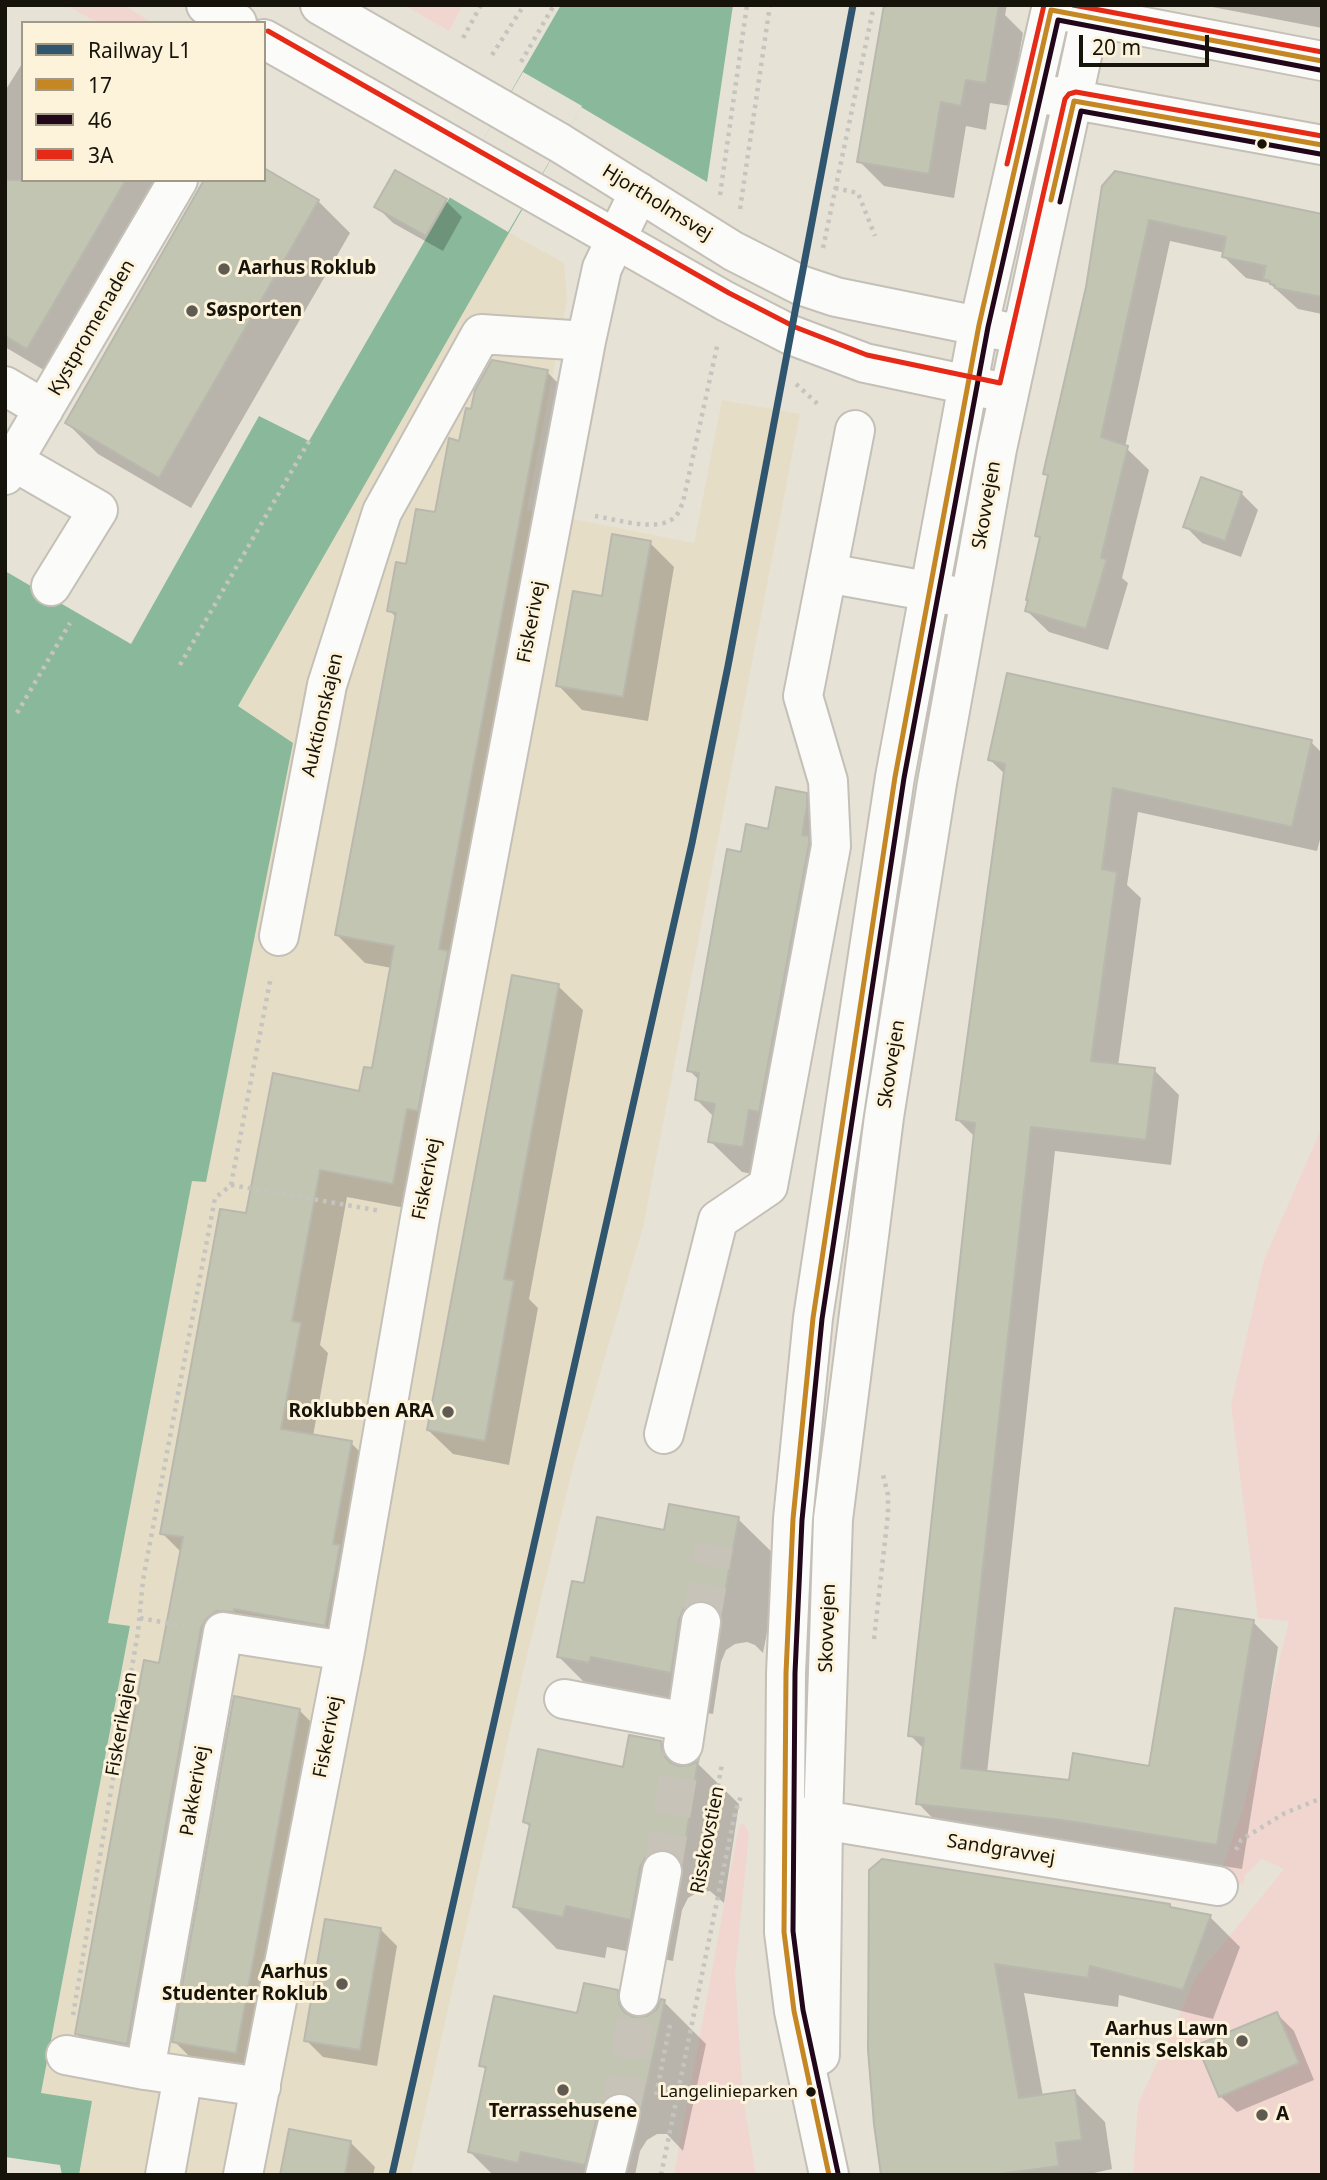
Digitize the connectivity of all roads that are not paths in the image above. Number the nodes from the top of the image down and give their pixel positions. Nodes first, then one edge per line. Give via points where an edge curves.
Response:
1 (206, 5) edge
2 (320, 5) edge
3 (1051, 7) edge
4 (1092, 11) edge
5 (234, 21) edge
6 (266, 39) edge
7 (1322, 61) edge
8 (1033, 92) junction
9 (1074, 101) junction
10 (1322, 145) edge
11 (177, 182) edge
12 (639, 192) junction
13 (616, 237) junction
14 (979, 326) junction
15 (1020, 335) junction
16 (586, 341) junction
17 (968, 384) junction
18 (5, 386) edge
19 (1007, 393) junction
20 (44, 409) junction
21 (855, 430) dead end
22 (9, 468) edge
23 (827, 573) junction
24 (929, 592) junction
25 (64, 599) road end
26 (970, 599) junction
27 (279, 936) road end
28 (664, 1434) dead end
29 (701, 1622) tunnel mouth
30 (345, 1651) junction
31 (564, 1699) dead end
32 (784, 1814) junction
33 (823, 1821) junction
34 (662, 1871) tunnel mouth
35 (1218, 1886) road end
36 (639, 1996) tunnel mouth
37 (66, 2055) road end
38 (145, 2070) junction
39 (183, 2076) junction
40 (261, 2087) junction
41 (637, 2111) tunnel mouth
42 (819, 2127) junction
43 (165, 2175) edge
44 (243, 2175) edge
45 (605, 2175) edge
46 (829, 2175) edge

1 - 5 street
2 - 12 street, Hjortholmsvej
3 - 4 street
3 - 8 street, Skovvejen
4 - 7 street
4 - 9 street, Skovvejen
6 - 13 street
8 - 9 street
8 - 14 street, Skovvejen
9 - 10 street
9 - 15 street, Skovvejen
11 - 20 street, Kystpromenaden
12 - 13 street, Fiskerivej
12 - 14 street, Hjortholmsvej via 800,285 836,297
13 - 16 street, Fiskerivej via 601,268
13 - 17 street via 791,335 865,363
14 - 15 street, Hjortholmsvej
14 - 17 street, Skovvejen
15 - 19 street, Skovvejen
16 - 27 street, Auktionskajen via 481,334 382,512 327,685
16 - 30 street, Fiskerivej via 420,1218
17 - 19 street
17 - 24 street, Skovvejen
18 - 20 street
19 - 26 street, Skovvejen
20 - 22 street, Kystpromenaden
21 - 23 street
22 - 25 street via 98,510
23 - 24 street
23 - 28 street via 803,696 828,781 831,845 771,1173 768,1186 719,1220
24 - 26 street
24 - 32 street, Skovvejen via 895,777 813,1318 793,1519
26 - 33 street, Skovvejen via 884,1117 833,1519
29 - 31 street via 685,1733
30 - 38 street, Pakkerivej via 223,1632
30 - 40 street, Fiskerivej
32 - 33 street, Sandgravvej
32 - 42 street, Skovvejen via 784,1932 794,2011
33 - 35 street, Sandgravvej
33 - 42 street, Skovvejen
34 - 36 street
37 - 38 street
38 - 39 street
39 - 40 street
39 - 43 street
40 - 44 street, Fiskerivej
41 - 45 street
42 - 46 street, Skovvejen

